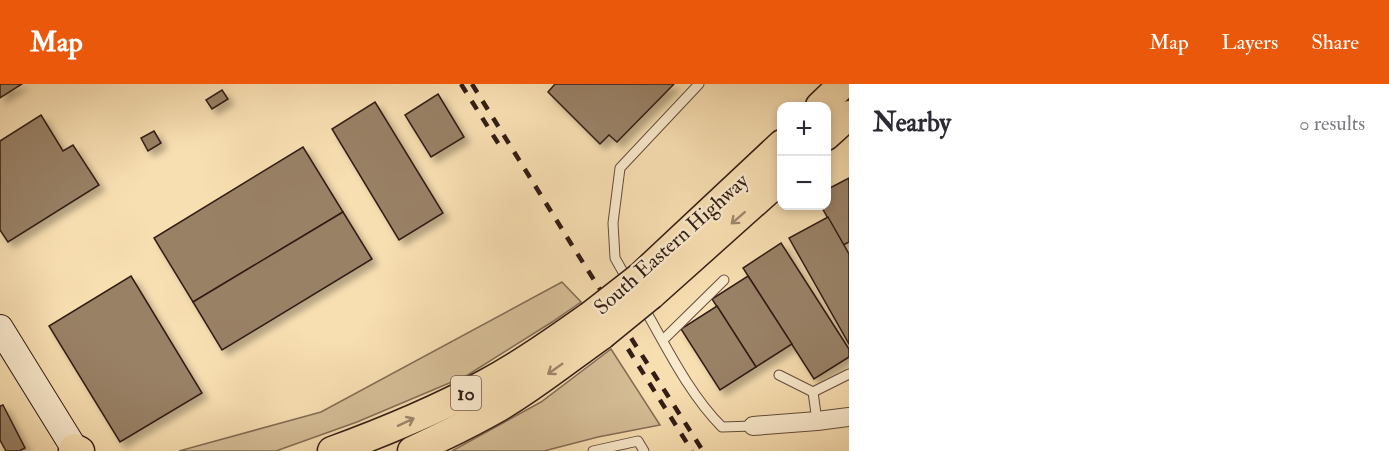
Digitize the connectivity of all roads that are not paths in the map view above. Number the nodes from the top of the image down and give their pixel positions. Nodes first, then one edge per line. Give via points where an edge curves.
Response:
1 (699, 84) edge
2 (843, 84) edge
3 (824, 102) edge
4 (849, 115) edge
5 (831, 131) edge
6 (777, 149) edge
7 (777, 182) edge
8 (724, 280) dead end
9 (641, 290) junction
10 (596, 326) junction
11 (0, 328) edge
12 (663, 340) junction
13 (849, 374) edge
14 (779, 375) dead end
15 (813, 392) junction
16 (849, 417) edge
17 (817, 421) junction
18 (753, 426) joint
19 (76, 450) edge
20 (332, 451) edge
21 (412, 451) edge
22 (593, 451) edge
23 (644, 451) edge

1 - 9 lane via 620,168 613,223 615,258
2 - 3 main road
4 - 5 main road
6 - 9 main road, South Eastern Highway / 10
7 -> 9 main road, South Eastern Highway / 10
8 - 12 lane
9 - 10 main road, South Eastern Highway / 10, bridge
9 - 12 lane
20 -> 10 main road, South Eastern Highway / 10 via 386,431 485,384 544,348
10 -> 21 main road, South Eastern Highway / 10 via 553,371 500,406
11 - 19 street
12 - 18 lane via 702,406 722,428
13 - 15 lane
14 - 15 lane
15 - 17 lane
16 - 17 street
17 - 18 street
22 - 23 lane via 638,441

